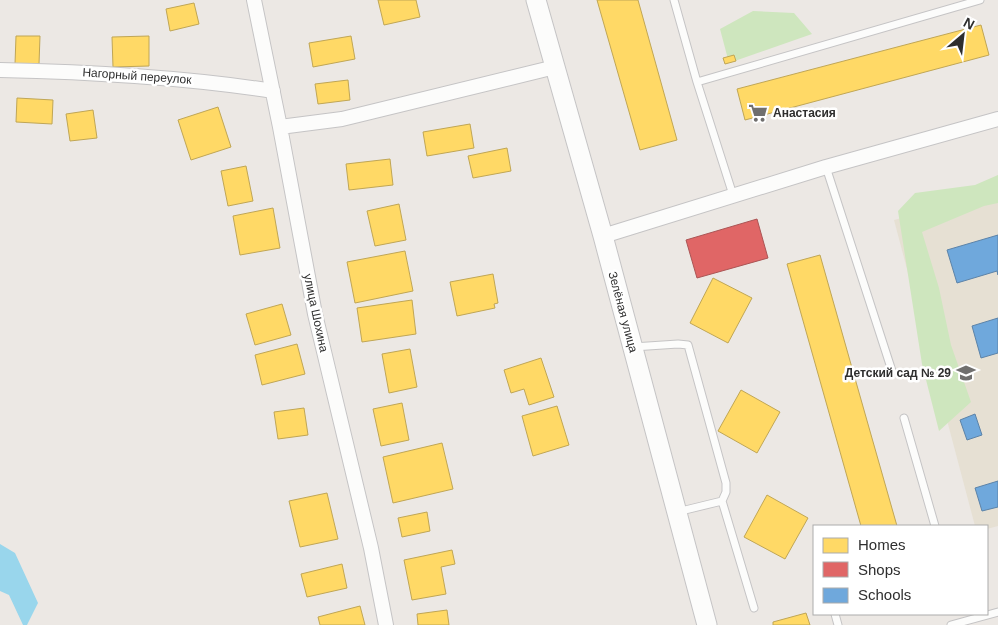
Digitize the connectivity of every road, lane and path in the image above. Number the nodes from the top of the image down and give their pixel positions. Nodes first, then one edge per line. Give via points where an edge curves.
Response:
1 (254, 0) edge
2 (536, 0) edge
3 (674, 0) edge
4 (980, 0) edge
5 (555, 67) junction
6 (0, 70) edge
7 (697, 82) junction
8 (273, 91) junction
9 (998, 119) edge
10 (280, 127) junction
11 (826, 167) junction
12 (733, 195) junction
13 (603, 236) junction
14 (633, 347) junction
15 (892, 371) dead end
16 (904, 418) dead end
17 (722, 501) junction
18 (676, 512) junction
19 (935, 525) edge
20 (754, 608) dead end
21 (960, 615) edge
22 (987, 615) edge
23 (962, 622) junction
24 (386, 625) edge
25 (707, 625) edge
26 (951, 625) edge

1 - 8 street, улица Шохина
2 - 5 main road, Зелёная улица
3 - 7 lane
4 - 7 lane
5 - 10 street via 342,119
5 - 13 main road, Зелёная улица
6 - 8 street, Нагорный переулок via 101,73 215,82
7 - 12 lane
8 - 10 street, улица Шохина
9 - 11 street
10 - 24 street, улица Шохина via 315,314 371,548
11 - 12 street
11 - 15 lane
12 - 13 street
13 - 14 main road, Зелёная улица
14 - 17 lane via 688,345 726,483
14 - 18 main road, Зелёная улица
16 - 19 lane
17 - 18 lane
17 - 20 lane
18 - 25 main road, Зелёная улица
21 - 23 lane
22 - 23 lane
23 - 26 lane

